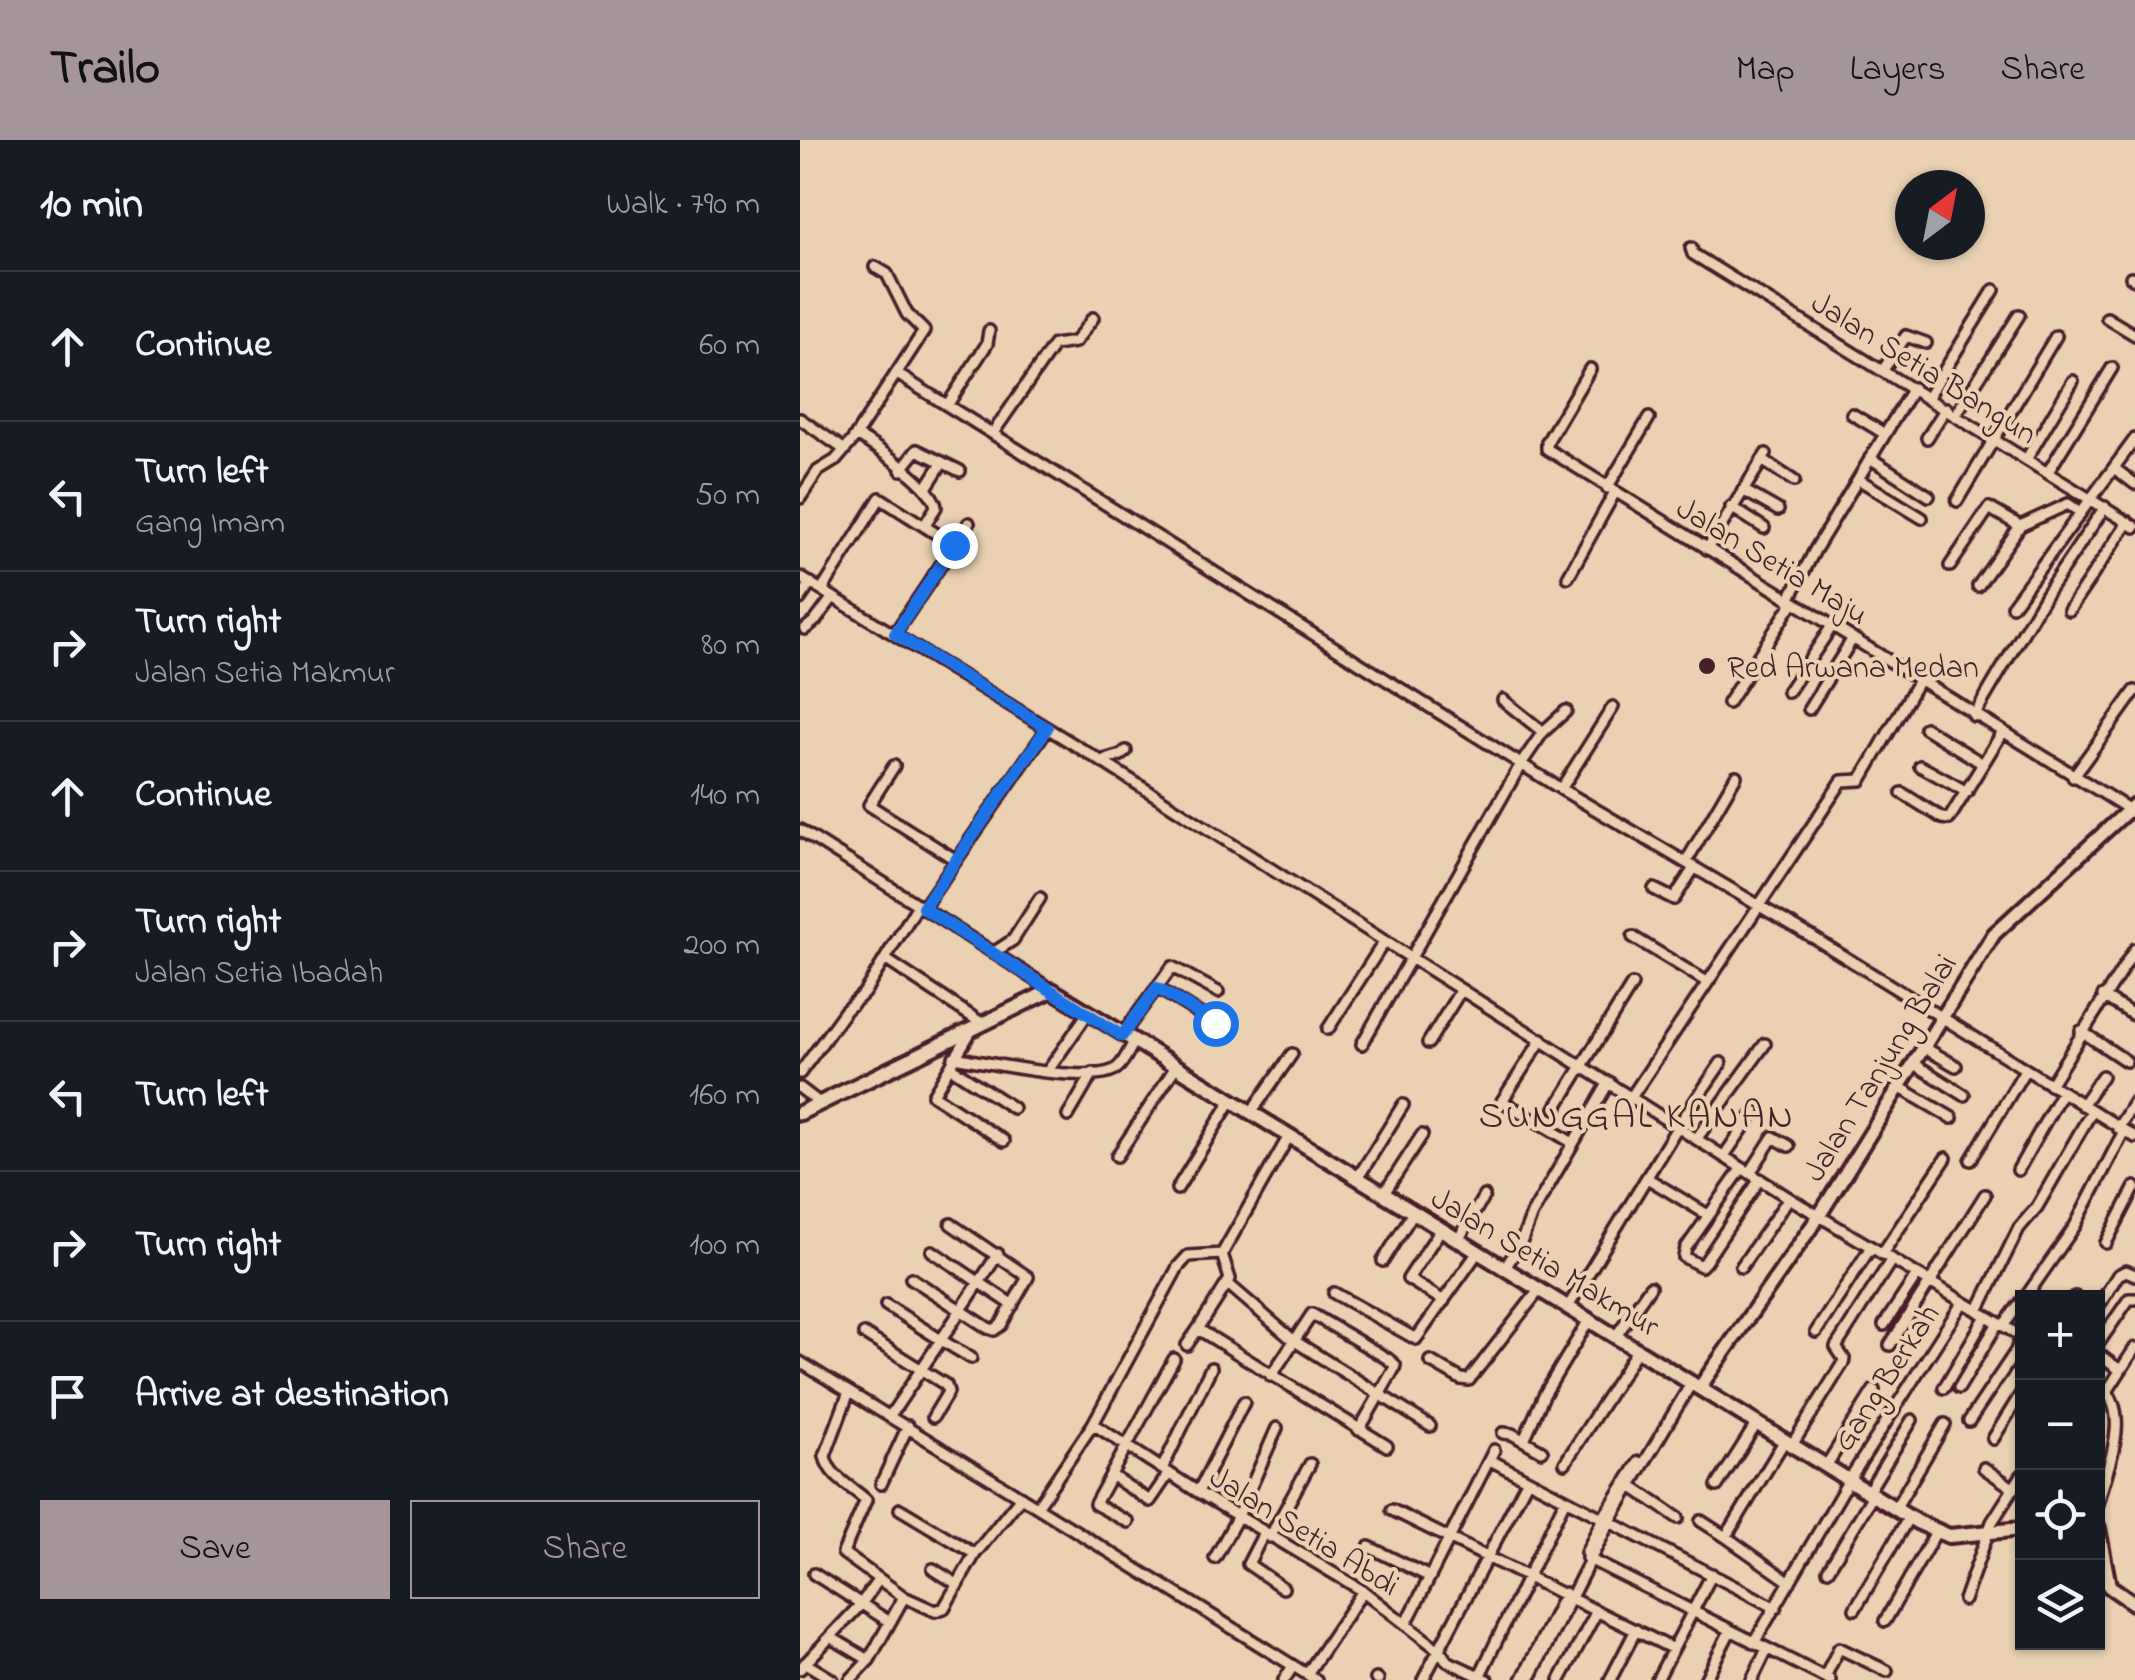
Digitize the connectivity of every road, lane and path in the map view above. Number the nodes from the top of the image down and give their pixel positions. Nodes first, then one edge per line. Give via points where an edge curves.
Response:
1 (1691, 248) dead end
2 (875, 267) dead end
3 (1994, 290) dead end
4 (2018, 315) dead end
5 (1093, 318) dead end
6 (2107, 318) dead end
7 (990, 331) dead end
8 (2135, 335) edge
9 (2056, 336) dead end
10 (1926, 343) dead end
11 (2112, 368) dead end
12 (1590, 369) dead end
13 (1883, 370) junction
14 (897, 374) junction
15 (2073, 381) dead end
16 (1912, 388) junction
17 (1928, 397) junction
18 (948, 404) junction
19 (1946, 408) junction
20 (1852, 414) dead end
21 (1956, 414) junction
22 (1649, 418) dead end
23 (800, 419) edge
24 (993, 433) junction
25 (856, 434) junction
26 (1884, 434) junction
27 (1928, 438) dead end
28 (1994, 438) junction
29 (2135, 439) edge
30 (844, 450) junction
31 (1870, 458) junction
32 (2026, 458) junction
33 (942, 463) junction
34 (2114, 468) junction
35 (902, 470) junction
36 (960, 470) dead end
37 (800, 472) edge
38 (2048, 472) junction
39 (812, 479) junction
40 (1858, 479) junction
41 (1794, 481) dead end
42 (2135, 484) edge
43 (926, 488) junction
44 (1611, 490) junction
45 (1743, 490) junction
46 (1930, 496) dead end
47 (800, 498) edge
48 (2090, 498) junction
49 (1958, 501) dead end
50 (1731, 507) junction
51 (2105, 508) junction
52 (1778, 510) dead end
53 (2080, 512) junction
54 (1922, 518) dead end
55 (970, 523) dead end
56 (2131, 524) edge
57 (924, 526) junction
58 (2020, 526) junction
59 (1764, 528) dead end
60 (954, 545) junction
61 (1706, 548) junction
62 (1950, 566) dead end
63 (800, 577) edge
64 (1568, 577) dead end
65 (811, 584) junction
66 (1978, 586) dead end
67 (822, 590) junction
68 (833, 596) junction
69 (800, 599) edge
70 (1791, 601) junction
71 (2012, 606) dead end
72 (2069, 610) dead end
73 (1832, 626) junction
74 (805, 629) dead end
75 (895, 634) junction
76 (1853, 638) junction
77 (1920, 680) junction
78 (2135, 691) edge
79 (1788, 692) dead end
80 (1503, 700) dead end
81 (1728, 703) dead end
82 (1613, 707) dead end
83 (1809, 709) dead end
84 (1566, 711) dead end
85 (1974, 716) junction
86 (1047, 728) junction
87 (1926, 728) dead end
88 (1544, 732) junction
89 (2002, 733) junction
90 (1126, 751) dead end
91 (1101, 761) junction
92 (1521, 764) junction
93 (1983, 764) junction
94 (894, 766) dead end
95 (1920, 766) dead end
96 (1736, 776) dead end
97 (2073, 777) junction
98 (1561, 789) junction
99 (1966, 792) junction
100 (1902, 793) dead end
101 (2133, 809) edge
102 (800, 830) edge
103 (956, 860) junction
104 (1690, 865) junction
105 (1654, 889) dead end
106 (1040, 898) dead end
107 (920, 906) junction
108 (1759, 907) junction
109 (1633, 937) dead end
110 (1384, 942) junction
111 (2135, 950) edge
112 (993, 953) junction
113 (1412, 958) junction
114 (884, 959) junction
115 (2131, 965) edge
116 (1707, 982) junction
117 (1632, 985) dead end
118 (1157, 988) junction
119 (1052, 990) junction
120 (1462, 990) junction
121 (1218, 992) dead end
122 (2103, 996) junction
123 (1088, 1012) junction
124 (2135, 1016) edge
125 (1942, 1018) junction
126 (1215, 1023) dead end
127 (985, 1026) junction
128 (1328, 1028) dead end
129 (2081, 1031) junction
130 (970, 1033) junction
131 (1128, 1039) junction
132 (1542, 1039) junction
133 (1428, 1043) dead end
134 (1362, 1044) dead end
135 (1765, 1044) dead end
136 (1924, 1047) junction
137 (1292, 1054) dead end
138 (2126, 1061) dead end
139 (952, 1062) junction
140 (1721, 1063) dead end
141 (1913, 1063) junction
142 (1582, 1066) junction
143 (1956, 1066) dead end
144 (1175, 1068) junction
145 (2024, 1070) junction
146 (1048, 1072) junction
147 (1093, 1072) junction
148 (800, 1074) edge
149 (2102, 1076) dead end
150 (1609, 1082) junction
151 (2050, 1085) junction
152 (1899, 1087) junction
153 (800, 1088) edge
154 (2062, 1092) junction
155 (1964, 1095) dead end
156 (1632, 1096) junction
157 (1662, 1099) dead end
158 (1231, 1101) junction
159 (2135, 1101) edge
160 (820, 1104) junction
161 (1404, 1105) dead end
162 (1013, 1108) dead end
163 (1556, 1108) dead end
164 (2087, 1108) junction
165 (1755, 1111) dead end
166 (1655, 1112) junction
167 (1251, 1113) junction
168 (800, 1114) edge
169 (1068, 1116) dead end
170 (1952, 1118) dead end
171 (1678, 1126) junction
172 (2121, 1130) junction
173 (1422, 1135) dead end
174 (1289, 1136) junction
175 (1697, 1138) junction
176 (2135, 1138) edge
177 (1004, 1141) dead end
178 (1573, 1143) junction
179 (1789, 1146) dead end
180 (1116, 1156) dead end
181 (1724, 1156) junction
182 (1946, 1158) dead end
183 (1972, 1160) dead end
184 (1746, 1170) junction
185 (2018, 1170) dead end
186 (1647, 1178) junction
187 (1357, 1179) junction
188 (1760, 1179) junction
189 (2135, 1187) edge
190 (1177, 1189) dead end
191 (1384, 1195) junction
192 (1985, 1195) dead end
193 (1484, 1196) dead end
194 (1789, 1198) junction
195 (1413, 1213) junction
196 (1708, 1216) junction
197 (1818, 1216) junction
198 (951, 1224) dead end
199 (1440, 1229) junction
200 (1458, 1240) junction
201 (2106, 1243) dead end
202 (1871, 1247) junction
203 (932, 1250) dead end
204 (1478, 1252) junction
205 (998, 1254) junction
206 (1222, 1254) junction
207 (1887, 1257) junction
208 (1383, 1261) dead end
209 (1742, 1267) dead end
210 (1505, 1268) junction
211 (1917, 1275) junction
212 (2135, 1275) edge
213 (912, 1278) dead end
214 (1929, 1282) junction
215 (979, 1283) junction
216 (1228, 1284) junction
217 (1650, 1287) dead end
218 (1540, 1289) junction
219 (2030, 1290) edge
220 (1334, 1293) dead end
221 (2105, 1296) edge
222 (2135, 1298) edge
223 (1444, 1301) junction
224 (1963, 1302) junction
225 (886, 1304) dead end
226 (1013, 1305) junction
227 (1568, 1307) junction
228 (2015, 1308) edge
229 (962, 1310) junction
230 (1982, 1313) junction
231 (1589, 1320) junction
232 (2000, 1324) junction
233 (1884, 1326) dead end
234 (1198, 1328) junction
235 (1816, 1332) dead end
236 (2015, 1332) edge
237 (864, 1334) dead end
238 (2105, 1334) edge
239 (1616, 1336) junction
240 (942, 1340) junction
241 (1293, 1340) junction
242 (1187, 1345) dead end
243 (1890, 1345) dead end
244 (2135, 1348) edge
245 (1638, 1349) junction
246 (2015, 1349) edge
247 (971, 1358) dead end
248 (1174, 1359) dead end
249 (2105, 1359) edge
250 (1430, 1361) dead end
251 (800, 1362) edge
252 (1212, 1368) dead end
253 (922, 1370) junction
254 (2120, 1370) junction
255 (1271, 1376) junction
256 (1696, 1384) junction
257 (1944, 1388) dead end
258 (1959, 1388) dead end
259 (2105, 1388) edge
260 (1874, 1390) dead end
261 (2108, 1390) junction
262 (849, 1392) junction
263 (1378, 1396) junction
264 (1244, 1402) dead end
265 (2015, 1403) edge
266 (890, 1416) junction
267 (933, 1417) dead end
268 (1912, 1420) dead end
269 (1970, 1421) dead end
270 (1757, 1423) junction
271 (1094, 1424) junction
272 (1945, 1424) dead end
273 (908, 1426) junction
274 (1430, 1426) dead end
275 (1276, 1428) dead end
276 (1358, 1430) junction
277 (1502, 1433) dead end
278 (1993, 1438) dead end
279 (1524, 1440) junction
280 (1789, 1442) junction
281 (1387, 1446) dead end
282 (1128, 1447) junction
283 (1542, 1451) dead end
284 (1565, 1463) dead end
285 (1642, 1463) junction
286 (1310, 1464) dead end
287 (1826, 1466) junction
288 (1984, 1468) dead end
289 (1165, 1471) junction
290 (1112, 1476) junction
291 (2105, 1477) edge
292 (1849, 1480) junction
293 (1527, 1481) junction
294 (881, 1484) dead end
295 (1631, 1486) junction
296 (1717, 1486) dead end
297 (2014, 1489) joint
298 (1198, 1492) junction
299 (1871, 1493) junction
300 (1021, 1497) junction
301 (1565, 1500) junction
302 (1037, 1508) junction
303 (900, 1509) dead end
304 (1895, 1509) junction
305 (1392, 1510) dead end
306 (1238, 1516) junction
307 (1909, 1517) junction
308 (1678, 1518) dead end
309 (1606, 1520) junction
310 (1701, 1521) dead end
311 (1128, 1522) dead end
312 (2015, 1530) edge
313 (1936, 1532) junction
314 (1988, 1534) junction
315 (1267, 1535) junction
316 (1726, 1537) junction
317 (1450, 1539) junction
318 (1369, 1547) dead end
319 (975, 1554) junction
320 (1214, 1558) dead end
321 (1587, 1558) junction
322 (1488, 1560) junction
323 (2104, 1560) edge
324 (933, 1568) dead end
325 (1828, 1570) dead end
326 (814, 1574) dead end
327 (1712, 1574) junction
328 (1430, 1577) junction
329 (1524, 1578) junction
330 (878, 1579) junction
331 (1790, 1582) junction
332 (957, 1584) junction
333 (1284, 1588) dead end
334 (1362, 1591) junction
335 (904, 1597) junction
336 (1566, 1597) junction
337 (1964, 1600) dead end
338 (862, 1604) junction
339 (2135, 1604) edge
340 (1776, 1608) junction
341 (1855, 1609) dead end
342 (1597, 1611) junction
343 (1692, 1612) junction
344 (1885, 1621) dead end
345 (890, 1622) junction
346 (1406, 1624) junction
347 (1636, 1630) junction
348 (1730, 1631) junction
349 (832, 1638) junction
350 (1754, 1642) junction
351 (1673, 1649) junction
352 (1767, 1649) junction
353 (1440, 1652) junction
354 (869, 1660) junction
355 (802, 1666) edge
356 (1294, 1666) junction
357 (1806, 1668) junction
358 (1887, 1671) dead end
359 (1312, 1677) edge
360 (1484, 1678) edge
361 (1827, 1679) edge
362 (833, 1680) edge
363 (850, 1680) edge
364 (1284, 1680) edge
365 (1423, 1680) edge
366 (1525, 1680) edge
367 (1560, 1680) edge
368 (1610, 1680) edge
369 (1658, 1680) edge
370 (1705, 1680) edge
371 (1752, 1680) edge
372 (1800, 1680) edge

1 - 13 street, Jalan Setia Bangun
2 - 14 street via 925,329
3 - 17 street
4 - 21 street
5 - 24 street via 1075,342 1054,345
6 - 8 street
7 - 18 street
9 - 28 street
10 - 13 street via 1906,336
11 - 38 street
12 - 44 street, Jalan Setia Maju via 1546,445
13 - 16 street, Jalan Setia Bangun
14 - 18 street
14 - 25 street
15 - 32 street
16 - 17 street, Jalan Setia Bangun
16 - 26 street
17 - 19 street, Jalan Setia Bangun
18 - 24 street
19 - 21 street, Jalan Setia Bangun
19 - 27 street
20 - 26 street
21 - 28 street, Jalan Setia Bangun
22 - 44 street
23 - 30 street
24 - 92 street
25 - 30 street
25 - 35 street
26 - 31 street
28 - 32 street, Jalan Setia Bangun
28 - 49 street
29 - 34 street
30 - 39 street
31 - 40 street
31 - 46 street
32 - 38 street, Jalan Setia Bangun
33 - 35 street via 917,450
33 - 36 street
33 - 43 street
34 - 42 street
34 - 48 street
35 - 43 street
37 - 39 street
38 - 48 street, Jalan Setia Bangun
39 - 47 street
40 - 54 street
40 - 70 street
41 - 45 street via 1764,457
43 - 57 street via 937,502
44 - 61 street, Jalan Setia Maju
44 - 64 street
45 - 50 street
45 - 52 street
48 - 51 street, Jalan Setia Bangun
48 - 53 street
50 - 59 street
50 - 61 street
51 - 56 street, Jalan Setia Bangun
51 - 85 street
53 - 58 street via 2069,504
53 - 71 street
55 - 60 street
56 - 72 street
57 - 60 street
57 - 67 street via 878,499
58 - 62 street via 1990,508
58 - 66 street
60 - 75 street
61 - 70 street, Jalan Setia Maju
63 - 65 street
65 - 67 street
65 - 69 street
67 - 68 street
68 - 74 street
68 - 75 street
70 - 73 street, Jalan Setia Maju
70 - 81 street
73 - 76 street, Jalan Setia Maju
73 - 79 street
75 - 86 street
76 - 77 street, Jalan Setia Maju
76 - 83 street
77 - 85 street, Jalan Setia Maju
77 - 108 street via 1861,780 1842,781
78 - 97 street
80 - 88 street
82 - 98 street
84 - 88 street
85 - 89 street, Jalan Setia Maju
86 - 91 street
86 - 103 street
87 - 93 street
88 - 92 street
89 - 93 street
89 - 97 street, Jalan Setia Maju
90 - 91 street
91 - 110 street
92 - 98 street
92 - 113 street
93 - 99 street
94 - 103 street via 869,805
95 - 99 street
96 - 104 street
97 - 101 street, Jalan Setia Maju
98 - 104 street
99 - 100 street via 1946,820
101 - 125 street, Jalan Tanjung Balai via 1994,934
102 - 107 street
103 - 107 street
104 - 105 street via 1674,899
104 - 108 street
106 - 112 street via 1013,940
107 - 112 street
107 - 114 street
108 - 116 street
108 - 125 street
109 - 116 street
110 - 113 street
110 - 128 street
111 - 115 street
112 - 119 street
113 - 120 street
113 - 134 street
114 - 127 street
114 - 148 street
115 - 122 street
116 - 156 street
117 - 142 street
118 - 121 street via 1174,966
118 - 126 street
118 - 131 street
119 - 123 main road, Jalan Setia Makmur
119 - 127 main road
120 - 132 street
120 - 133 street
122 - 124 street
122 - 129 street
123 - 131 main road, Jalan Setia Makmur
123 - 146 street
125 - 136 street, Jalan Tanjung Balai
125 - 145 street
127 - 130 main road
129 - 138 street
129 - 151 street
130 - 139 street
130 - 160 main road
131 - 144 main road, Jalan Setia Makmur
131 - 147 street via 1118,1067
132 - 142 street
132 - 178 street via 1502,1101
135 - 175 street
136 - 141 street, Jalan Tanjung Balai
136 - 143 street
137 - 167 street
139 - 146 street
139 - 162 street
139 - 177 street via 933,1092 936,1099
140 - 171 street
141 - 152 street, Jalan Tanjung Balai
141 - 155 street
142 - 150 street
142 - 163 street
144 - 158 main road, Jalan Setia Makmur
144 - 180 street
145 - 151 street
145 - 183 street
146 - 147 street
147 - 169 street
149 - 164 street
150 - 156 street
150 - 178 street
151 - 154 street
152 - 170 street
152 - 197 street, Jalan Tanjung Balai
153 - 160 street
154 - 164 street
154 - 185 street
156 - 166 street
157 - 166 street
158 - 167 main road, Jalan Setia Makmur
158 - 190 street
159 - 172 street
160 - 168 main road
161 - 187 street
164 - 172 street
164 - 230 street via 2037,1207 2019,1228
165 - 181 street
166 - 171 street
167 - 174 main road, Jalan Setia Makmur
171 - 175 street
171 - 186 street
172 - 176 street
172 - 219 street via 2075,1226
173 - 191 street
174 - 187 main road, Jalan Setia Makmur
174 - 206 street
175 - 181 street
178 - 210 street
179 - 184 street via 1773,1137
181 - 184 street
182 - 207 street
184 - 188 street
184 - 196 street
186 - 196 street
186 - 227 street
187 - 191 main road, Jalan Setia Makmur
188 - 194 street
188 - 196 street via 1701,1266 1685,1253
189 - 201 street
191 - 195 main road, Jalan Setia Makmur
192 - 214 street
193 - 200 street
194 - 197 street
194 - 209 street
195 - 199 main road, Jalan Setia Makmur
195 - 208 street
197 - 202 street
197 - 256 street, Jalan Tanjung Balai
198 - 205 street
199 - 200 main road, Jalan Setia Makmur
199 - 223 street via 1408,1279
200 - 204 main road, Jalan Setia Makmur
202 - 207 street
202 - 235 street
203 - 215 street
204 - 210 main road, Jalan Setia Makmur
204 - 223 street
205 - 215 street
205 - 226 street via 1028,1276
206 - 216 street
206 - 271 street via 1188,1256 1178,1266
207 - 211 street
207 - 280 street via 1836,1347 1843,1362
210 - 218 main road, Jalan Setia Makmur
211 - 214 street
211 - 233 street
212 - 221 street via 2118,1275
213 - 229 street
214 - 224 street
214 - 243 street
215 - 226 street
215 - 229 street
216 - 234 street
216 - 241 street
217 - 239 street
218 - 227 main road, Jalan Setia Makmur
218 - 250 street via 1468,1380
220 - 223 street via 1416,1339
222 - 238 street
224 - 230 street
224 - 292 street, Gang Berkah
225 - 240 street
226 - 229 street via 994,1330
227 - 231 main road, Jalan Setia Makmur
228 - 232 street
229 - 240 street
230 - 232 street
230 - 257 street
231 - 239 main road, Jalan Setia Makmur
231 - 279 street
232 - 236 street
232 - 258 street
234 - 242 street
234 - 255 street
237 - 253 street
239 - 245 main road, Jalan Setia Makmur
240 - 247 street
240 - 253 street
241 - 255 street
241 - 263 street
241 - 263 street via 1316,1314 1388,1359 1394,1369
244 - 254 street
245 - 256 main road, Jalan Setia Makmur
245 - 284 street
246 - 269 street
248 - 282 street
249 - 254 street
251 - 262 street
252 - 289 street
253 - 266 street
253 - 267 street via 948,1389
254 - 261 street
255 - 276 street
256 - 270 main road, Jalan Setia Makmur
256 - 285 street
259 - 261 street
260 - 287 street
261 - 291 street via 2118,1445
262 - 266 street
262 - 330 street via 826,1464 865,1498 843,1552
263 - 274 street
263 - 276 street
264 - 298 street
265 - 278 street
266 - 273 street
268 - 299 street
270 - 280 main road, Jalan Setia Makmur
270 - 296 street
271 - 282 street, Jalan Setia Abdi
271 - 302 street
272 - 304 street
273 - 294 street
273 - 300 street
275 - 306 street
276 - 281 street
277 - 279 street
279 - 283 street
280 - 287 main road, Jalan Setia Makmur
280 - 316 street
282 - 289 street, Jalan Setia Abdi
282 - 290 street
285 - 295 street
285 - 309 street
286 - 315 street
287 - 292 main road, Jalan Setia Makmur
288 - 297 street
289 - 290 street via 1150,1502
289 - 298 street, Jalan Setia Abdi
290 - 311 street via 1092,1508
292 - 299 main road, Jalan Setia Makmur
292 - 331 street, Gang Berkah
293 - 301 street
293 - 317 street via 1492,1455
293 - 322 street
295 - 308 street
295 - 309 street
297 - 314 street
298 - 306 street, Jalan Setia Abdi
299 - 304 main road, Jalan Setia Makmur
299 - 325 street
300 - 302 street
300 - 319 street
301 - 309 street
301 - 329 street
302 - 356 street
303 - 319 street
304 - 307 main road, Jalan Setia Makmur
305 - 317 street
306 - 315 street, Jalan Setia Abdi
306 - 320 street
307 - 313 main road, Jalan Setia Makmur
307 - 341 street
309 - 321 street
309 - 327 street
310 - 316 street
312 - 314 main road, Jalan Setia Makmur
313 - 314 main road, Jalan Setia Makmur
313 - 344 street
314 - 337 street
315 - 333 street via 1248,1564
315 - 334 street, Jalan Setia Abdi
316 - 331 street
317 - 322 street
317 - 328 street
318 - 328 street
319 - 332 street
321 - 336 street
321 - 343 street
322 - 329 street
322 - 353 street
323 - 339 main road via 2109,1586
324 - 332 street
326 - 338 street
327 - 340 street
327 - 343 street
328 - 346 street
329 - 336 street
329 - 360 street
330 - 335 street
330 - 338 street
331 - 340 street, Gang Berkah
332 - 335 street via 939,1611
334 - 346 street, Jalan Setia Abdi
334 - 359 street
335 - 345 street
336 - 342 street
336 - 366 street
338 - 345 street
338 - 349 street
340 - 350 street, Gang Berkah
342 - 347 street
342 - 367 street
343 - 348 street
343 - 351 street
345 - 354 street
346 - 353 street, Jalan Setia Abdi
347 - 351 street
347 - 368 street
348 - 350 street
348 - 370 street
349 - 354 street
349 - 355 street
350 - 352 street
351 - 369 street
352 - 357 street
352 - 371 street
353 - 360 street, Jalan Setia Abdi
353 - 365 street
354 - 363 street
355 - 362 street
356 - 359 street
356 - 364 street
357 - 361 street
357 - 372 street
358 - 361 street via 1839,1648

